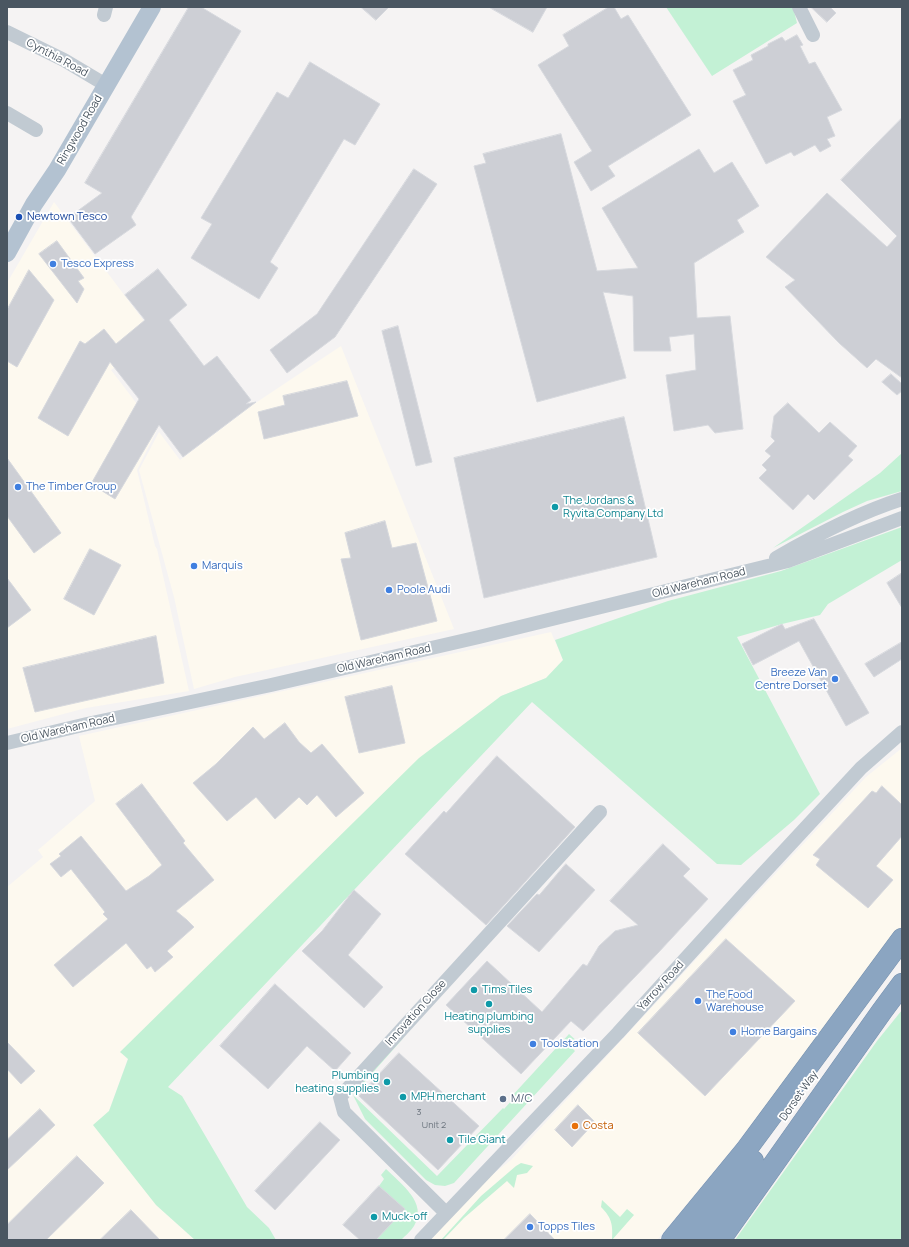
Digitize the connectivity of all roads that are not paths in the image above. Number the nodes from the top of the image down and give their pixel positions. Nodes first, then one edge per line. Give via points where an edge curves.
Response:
1 (152, 7) edge
2 (799, 7) edge
3 (7, 32) edge
4 (813, 35) dead end
5 (106, 85) junction
6 (7, 113) edge
7 (36, 130) dead end
8 (7, 253) edge
9 (902, 499) edge
10 (902, 518) edge
11 (760, 567) junction
12 (902, 732) edge
13 (7, 743) edge
14 (600, 812) dead end
15 (902, 939) edge
16 (902, 953) edge
17 (902, 984) edge
18 (446, 1213) junction
19 (420, 1240) edge
20 (672, 1240) edge
21 (697, 1240) edge
22 (720, 1240) edge

1 - 5 main road, Ringwood Road
2 - 4 street
3 - 5 street, Cynthia Road via 64,60
5 - 8 main road, Ringwood Road
6 - 7 street
9 - 11 street, Old Wareham Road via 824,532
10 - 11 street, Old Wareham Road via 788,562
11 - 13 street, Old Wareham Road via 472,639
12 - 18 street, Yarrow Road via 861,768 618,1033
14 - 18 street, Innovation Close via 340,1097 344,1112
15 - 20 highway via 746,1150
16 - 21 highway, Dorset Way
17 - 22 highway, Dorset Way
18 - 19 street, Yarrow Road

